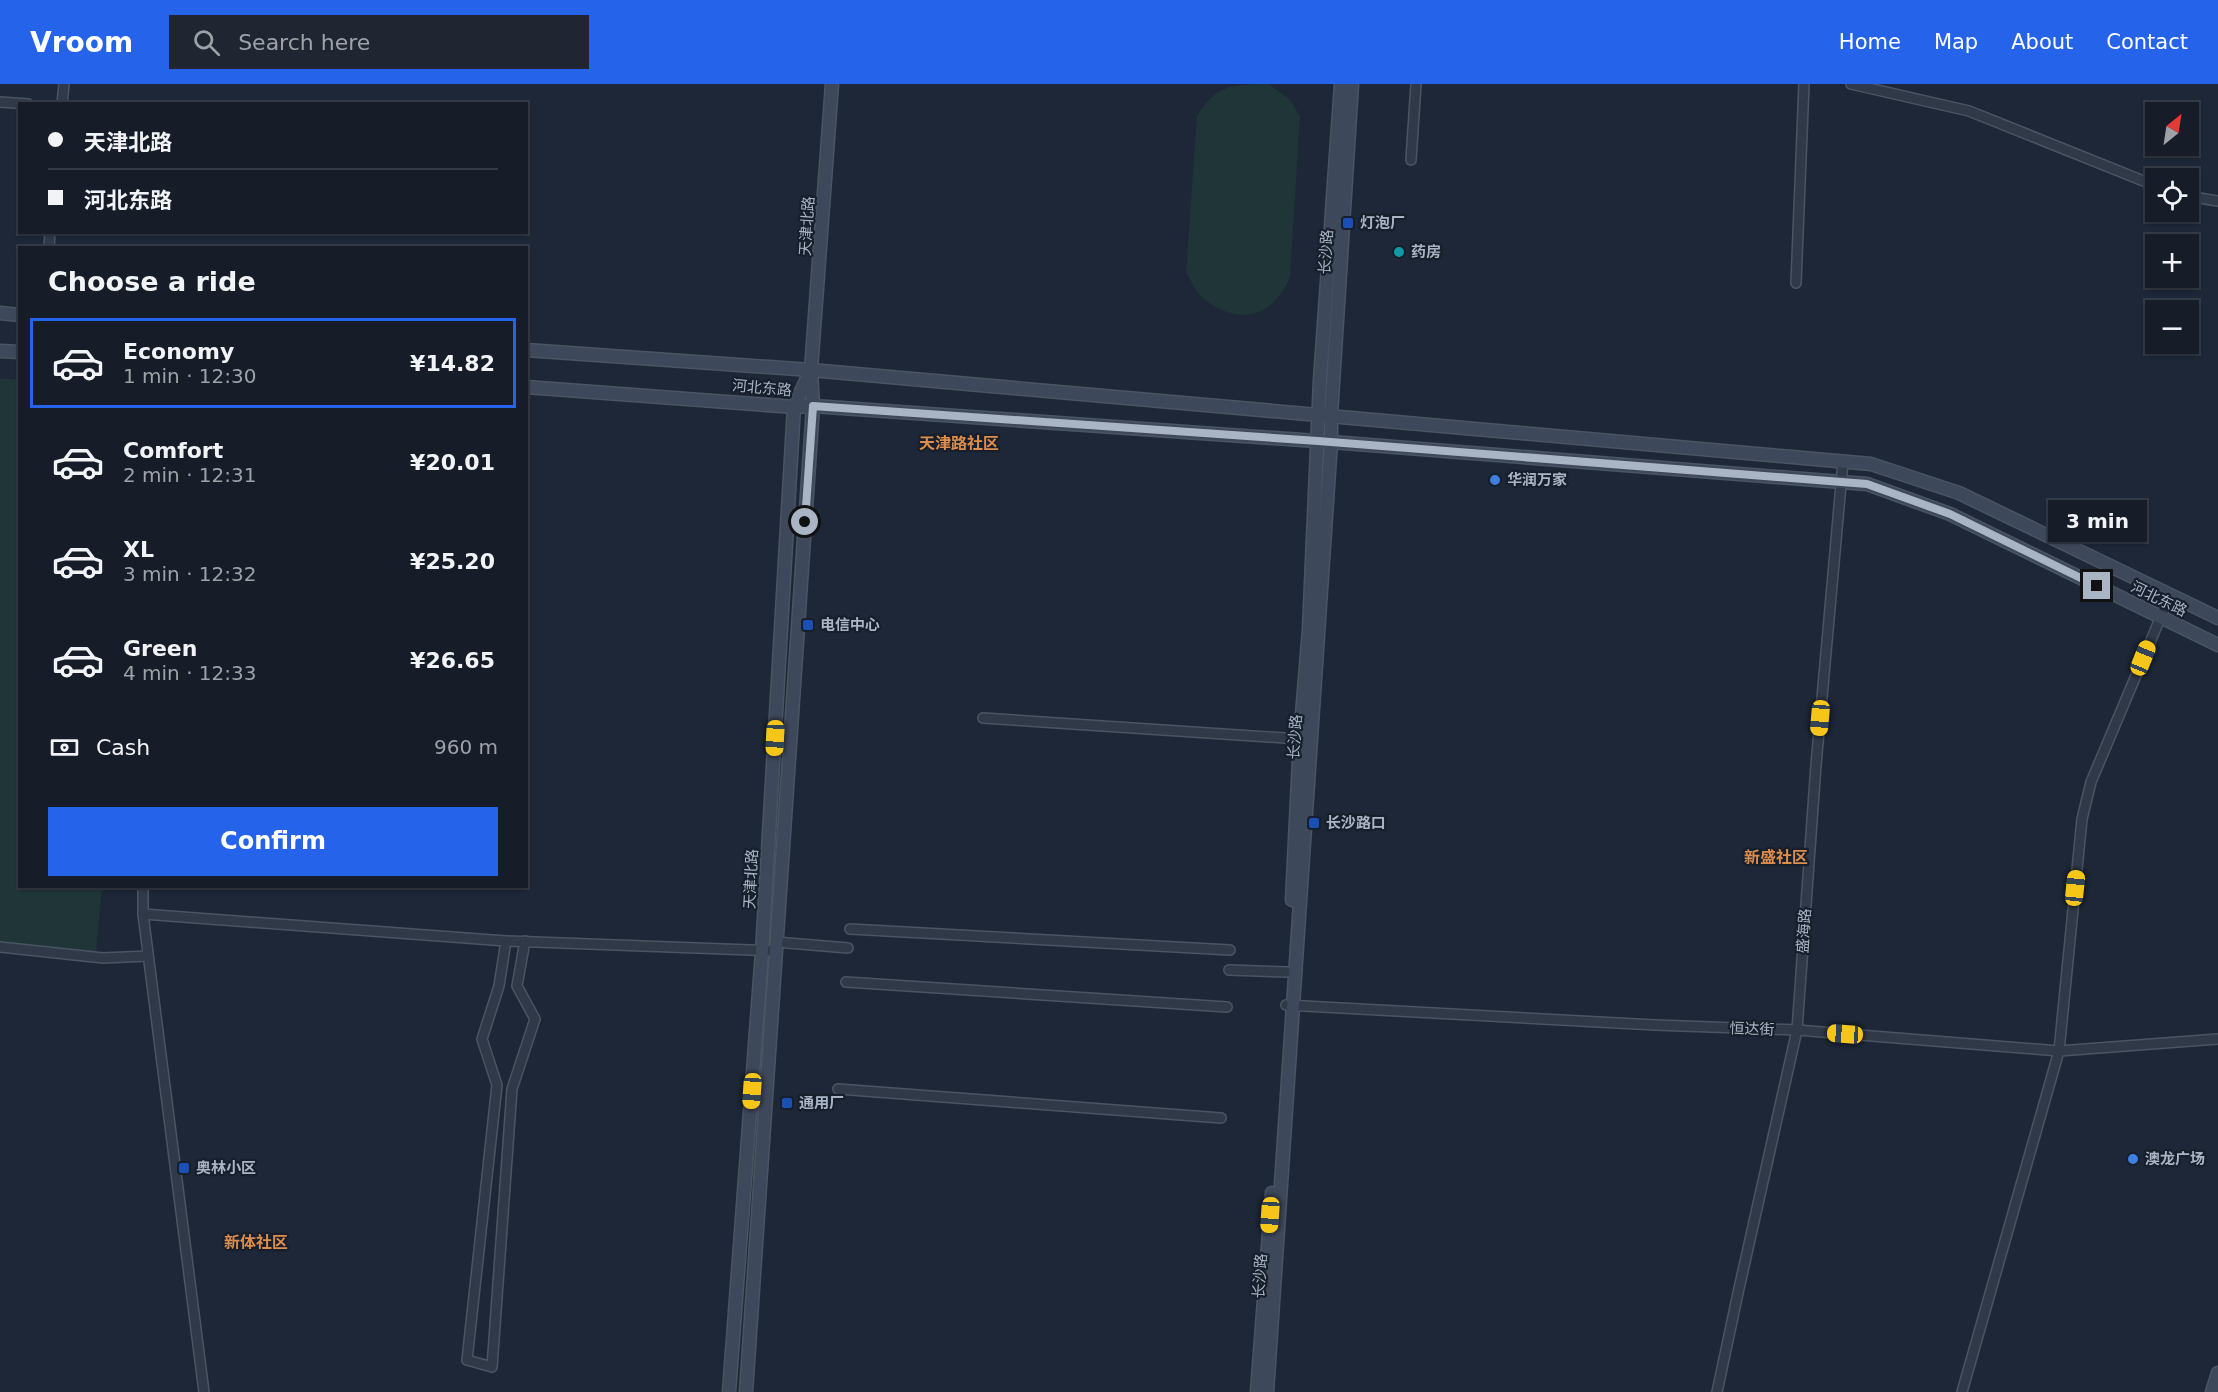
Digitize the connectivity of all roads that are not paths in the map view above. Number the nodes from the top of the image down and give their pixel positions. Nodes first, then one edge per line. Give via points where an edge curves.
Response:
1 (64, 84) edge
2 (832, 84) edge
3 (1341, 84) edge
4 (1352, 84) edge
5 (1416, 84) edge
6 (1804, 84) edge
7 (1856, 84) edge
8 (0, 102) edge
9 (62, 102) edge
10 (18, 103) edge
11 (1411, 160) dead end
12 (2145, 182) edge
13 (2199, 198) edge
14 (2218, 201) edge
15 (1796, 283) dead end
16 (0, 314) edge
17 (18, 315) edge
18 (528, 350) edge
19 (0, 351) edge
20 (18, 352) edge
21 (811, 370) junction
22 (528, 387) edge
23 (813, 406) junction
24 (794, 407) junction
25 (1325, 415) junction
26 (1318, 441) junction
27 (1331, 442) junction
28 (1844, 462) junction
29 (1841, 482) junction
30 (2170, 595) junction
31 (2160, 616) junction
32 (2218, 618) edge
33 (2218, 645) edge
34 (983, 718) dead end
35 (1300, 739) junction
36 (143, 888) edge
37 (143, 914) junction
38 (850, 929) dead end
39 (506, 941) junction
40 (525, 941) junction
41 (776, 946) junction
42 (0, 947) edge
43 (848, 948) dead end
44 (1230, 950) dead end
45 (762, 952) junction
46 (148, 956) junction
47 (1229, 970) dead end
48 (1288, 972) junction
49 (846, 982) dead end
50 (1290, 1005) junction
51 (1227, 1007) dead end
52 (1797, 1030) junction
53 (2218, 1039) edge
54 (2059, 1051) junction
55 (838, 1089) dead end
56 (1221, 1118) dead end
57 (2218, 1373) edge
58 (204, 1392) edge
59 (729, 1392) edge
60 (746, 1392) edge
61 (1257, 1392) edge
62 (1267, 1392) edge
63 (1718, 1392) edge
64 (1962, 1392) edge
65 (2212, 1392) edge

1 - 9 street
2 - 21 street, 天津北路
3 - 25 street, 长沙路
4 - 25 street, 长沙路
5 - 11 street
6 - 15 street
7 - 12 street via 1969,111
8 - 10 street
13 - 14 street
16 - 17 street
18 - 21 street
19 - 20 street
21 - 23 street, 天津北路
21 - 24 street, 天津北路
21 - 25 street
22 - 24 street, 河北东路
23 - 24 street, 河北东路
23 - 26 street, 河北东路
23 - 41 street, 天津北路
24 - 45 street, 天津北路
25 - 26 street, 长沙路
25 - 27 street, 长沙路
25 - 28 street
26 - 27 street, 河北东路
26 - 35 street, 长沙路
27 - 29 street, 河北东路
27 - 50 street, 长沙路
28 - 29 street, 盛海路
28 - 30 street via 1871,464 1959,493
29 - 31 street, 河北东路 via 1867,484 1950,514
29 - 52 street, 盛海路
30 - 31 street
30 - 32 street
31 - 33 street, 河北东路
31 - 54 street via 2091,782 2082,819
34 - 35 street
35 - 48 street, 长沙路
36 - 37 street
37 - 39 street
37 - 46 street
38 - 44 street
39 - 40 street
39 - 40 street via 500,986 482,1039 497,1084 466,1360 492,1367 512,1089 535,1019 517,986
40 - 45 street
41 - 43 street
41 - 45 street
41 - 60 street, 天津北路
42 - 46 street via 103,958
45 - 59 street, 天津北路
46 - 58 street
47 - 48 street
48 - 50 street, 长沙路
49 - 51 street
50 - 52 street, 恒达街
50 - 61 street, 长沙路
50 - 62 street, 长沙路
52 - 54 street, 恒达街
52 - 63 street, 盛海路
53 - 54 street, 恒达街
54 - 64 street
55 - 56 street
57 - 65 street

